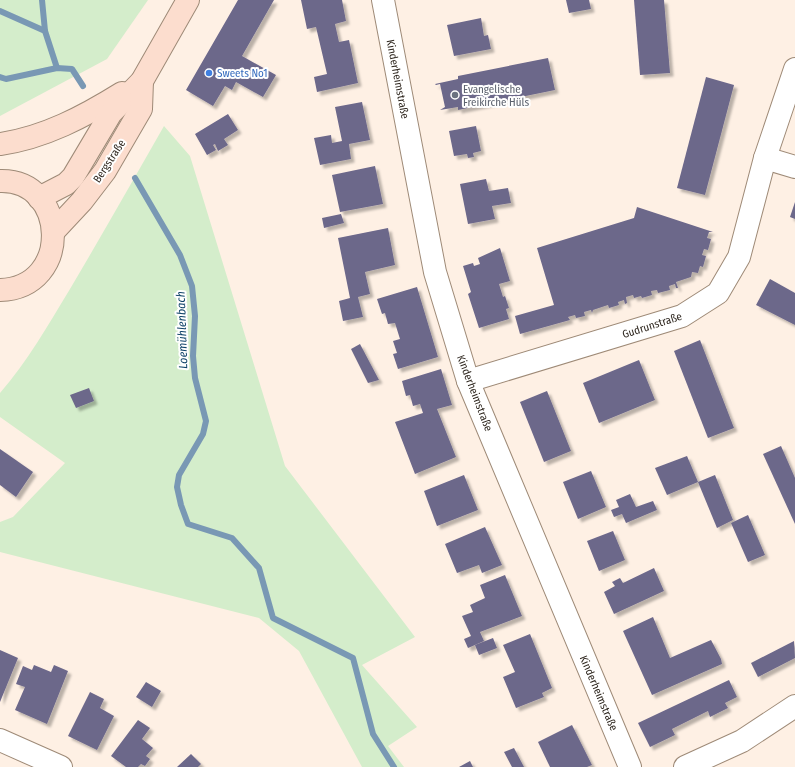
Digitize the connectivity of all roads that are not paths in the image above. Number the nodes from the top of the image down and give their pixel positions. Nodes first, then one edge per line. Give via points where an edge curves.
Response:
1 (188, 0) edge
2 (382, 0) edge
3 (795, 69) edge
4 (142, 81) junction
5 (0, 144) edge
6 (765, 158) junction
7 (795, 167) edge
8 (0, 181) edge
9 (39, 198) junction
10 (54, 231) junction
11 (3, 295) edge
12 (468, 381) junction
13 (795, 706) edge
14 (0, 740) edge
15 (61, 767) edge
16 (630, 767) edge
17 (685, 767) edge

1 - 4 main road, Bergstraße
2 - 12 street, Kinderheimstraße via 435,272
3 - 6 street, Gudrunstraße
4 - 5 main road via 68,123 19,141
4 - 9 main road, Bergstraße via 111,113 73,177 66,184
4 - 10 main road, Bergstraße via 141,109 105,171
6 - 7 street
6 - 12 street, Gudrunstraße via 738,257 718,293 682,316
8 - 9 main road via 25,187
9 - 10 main road via 49,213
10 - 11 main road via 53,247 37,276
12 - 16 street, Kinderheimstraße
13 - 17 street via 742,741
14 - 15 street

